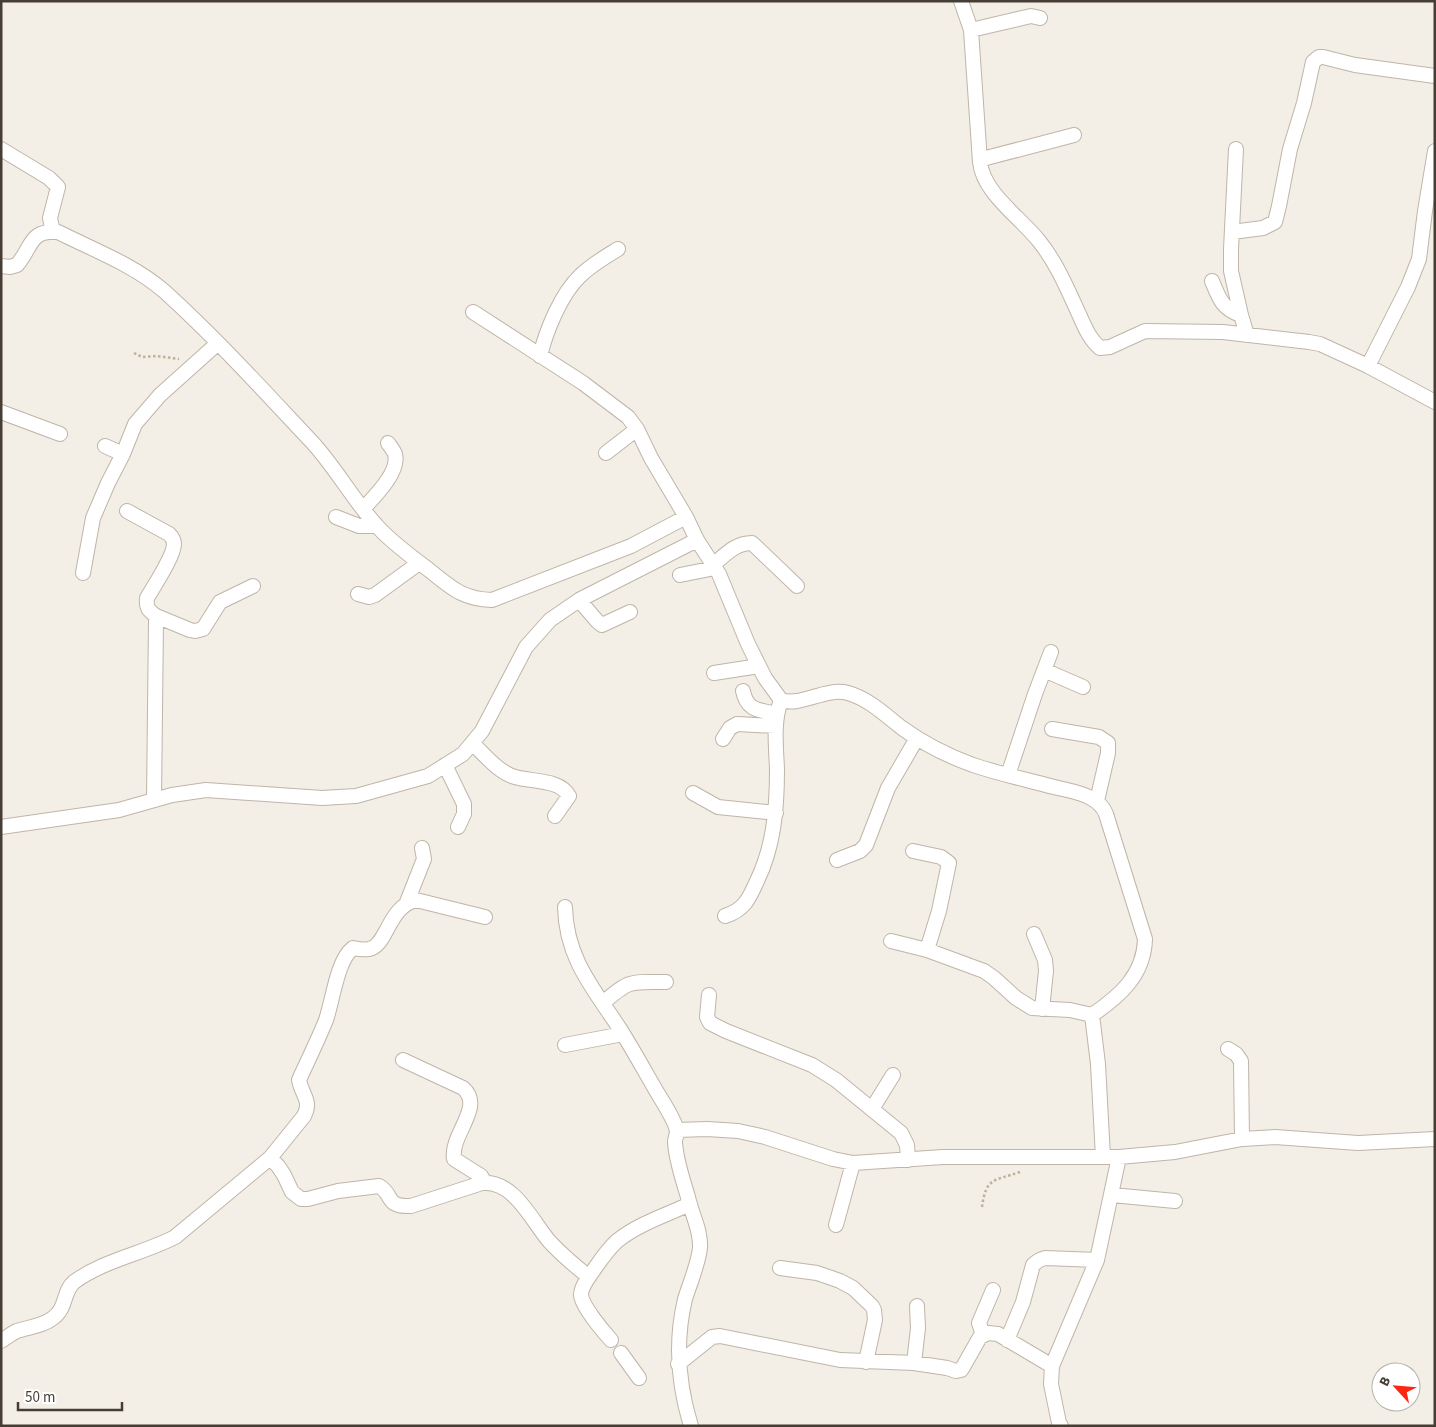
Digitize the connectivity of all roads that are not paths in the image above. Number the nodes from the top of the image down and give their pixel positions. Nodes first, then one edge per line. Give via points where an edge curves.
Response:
1 (961, 1) edge
2 (1040, 18) dead end
3 (971, 30) junction
4 (1435, 76) edge
5 (1074, 135) dead end
6 (1, 148) edge
7 (1236, 149) dead end
8 (1435, 151) edge
9 (980, 162) junction
10 (53, 232) junction
11 (1232, 232) junction
12 (618, 249) dead end
13 (1, 266) edge
14 (1212, 281) dead end
15 (473, 312) dead end
16 (1240, 315) junction
17 (1247, 334) junction
18 (218, 343) junction
19 (540, 356) junction
20 (1368, 366) junction
21 (1435, 402) edge
22 (1, 412) edge
23 (637, 429) junction
24 (60, 434) dead end
25 (388, 443) dead end
26 (105, 446) dead end
27 (123, 454) junction
28 (606, 454) dead end
29 (363, 509) junction
30 (127, 511) dead end
31 (336, 517) dead end
32 (377, 526) junction
33 (691, 527) junction
34 (419, 563) junction
35 (714, 567) junction
36 (83, 573) dead end
37 (680, 575) dead end
38 (253, 586) dead end
39 (797, 586) dead end
40 (358, 594) dead end
41 (579, 600) junction
42 (630, 612) dead end
43 (156, 621) junction
44 (1051, 652) dead end
45 (759, 666) junction
46 (1044, 670) junction
47 (714, 673) dead end
48 (1083, 687) dead end
49 (743, 691) dead end
50 (778, 713) junction
51 (1052, 729) dead end
52 (917, 738) junction
53 (723, 739) dead end
54 (472, 743) junction
55 (446, 765) junction
56 (1008, 775) junction
57 (693, 793) dead end
58 (154, 800) junction
59 (1097, 801) junction
60 (776, 813) junction
61 (555, 816) dead end
62 (1, 827) edge
63 (458, 827) dead end
64 (422, 848) dead end
65 (913, 851) dead end
66 (837, 860) dead end
67 (407, 902) junction
68 (565, 907) dead end
69 (725, 916) dead end
70 (485, 917) dead end
71 (1034, 934) dead end
72 (891, 941) dead end
73 (927, 950) junction
74 (666, 982) dead end
75 (708, 995) dead end
76 (603, 1002) junction
77 (1042, 1009) junction
78 (1092, 1015) junction
79 (623, 1034) junction
80 (565, 1045) dead end
81 (1228, 1049) dead end
82 (403, 1060) dead end
83 (893, 1075) dead end
84 (872, 1109) junction
85 (677, 1130) junction
86 (1242, 1139) junction
87 (1435, 1139) edge
88 (1103, 1157) junction
89 (1119, 1157) junction
90 (270, 1158) junction
91 (908, 1160) junction
92 (853, 1163) junction
93 (482, 1178) junction
94 (1112, 1195) junction
95 (1175, 1201) dead end
96 (690, 1204) junction
97 (836, 1225) dead end
98 (1097, 1260) junction
99 (780, 1268) dead end
100 (589, 1277) junction
101 (994, 1290) dead end
102 (917, 1306) dead end
103 (983, 1335) junction
104 (611, 1340) dead end
105 (1007, 1340) junction
106 (1, 1342) edge
107 (621, 1353) dead end
108 (866, 1362) junction
109 (914, 1363) junction
110 (678, 1364) junction
111 (1052, 1366) junction
112 (639, 1378) dead end
113 (1059, 1425) edge
114 (691, 1426) edge

1 - 3 street
2 - 3 street via 1031,16
3 - 9 street
4 - 11 street via 1356,66 1323,57 1315,59 1290,150 1275,222 1263,228
5 - 9 street via 997,154
6 - 10 street via 58,187 50,218
7 - 11 street
8 - 20 street via 1419,260
9 - 17 street via 995,194 1040,242 1060,273 1090,336 1100,348 1110,347 1145,331
10 - 13 street via 34,237 17,265
10 - 18 street via 139,272
11 - 16 street via 1232,271
12 - 19 street via 579,277 549,327
14 - 16 street via 1225,308
15 - 19 street
16 - 17 street
17 - 20 street via 1320,344
18 - 27 street via 143,413
18 - 29 street via 314,444
19 - 23 street via 583,383 628,417
20 - 21 street
22 - 24 street
23 - 28 street
23 - 33 street
25 - 29 street via 395,454 390,475
26 - 27 street
27 - 36 street via 93,518
29 - 32 street
30 - 43 street via 173,539 170,557 147,598 148,610
31 - 32 street via 359,526
32 - 34 street
33 - 34 street via 631,546 492,600 475,599 457,592
33 - 35 street
33 - 41 street
34 - 40 street via 375,595
35 - 37 street
35 - 39 street via 729,552 743,543 752,542
35 - 45 street
38 - 43 street via 220,602 203,629 194,631
41 - 42 street via 602,625
41 - 54 street via 550,620 526,647 482,731
43 - 58 street
44 - 46 street
45 - 47 street
45 - 50 street
46 - 48 street
46 - 56 street
49 - 50 street via 744,700 751,708
50 - 52 street via 790,702 831,692 847,693 881,711
50 - 53 street via 737,724
50 - 60 street
51 - 59 street via 1099,737 1108,743
52 - 56 street via 950,756
52 - 66 street via 888,788 866,845 860,851
54 - 55 street via 463,754
54 - 61 street via 507,774 566,790 569,796
55 - 58 street via 428,776 356,796 322,798 206,790
55 - 63 street via 464,804 464,814
56 - 59 street via 1077,792
57 - 60 street via 718,807
58 - 62 street via 119,810
59 - 78 street via 1106,814 1145,939 1145,951 1141,966 1132,979 1110,1003
60 - 69 street via 765,865 743,906
64 - 67 street via 424,858
65 - 73 street via 941,857 948,863 939,911
67 - 70 street via 416,900
67 - 90 street via 376,946 369,950 353,948 348,952 326,1019 299,1080 308,1108
68 - 76 street via 566,926 575,956
71 - 77 street via 1045,960
72 - 73 street
73 - 77 street via 984,971 1026,1005
74 - 76 street via 625,984
75 - 84 street via 707,1017 710,1023 812,1065
76 - 79 street
77 - 78 street
78 - 88 street
79 - 80 street
79 - 85 street
81 - 86 street via 1241,1061
82 - 93 street via 468,1092 471,1108 458,1134 454,1159
83 - 84 street
84 - 91 street via 905,1139
85 - 92 street via 738,1131
85 - 96 street via 675,1142
86 - 87 street via 1275,1137 1358,1143
86 - 89 street via 1175,1152
88 - 89 street
88 - 91 street
89 - 94 street
90 - 93 street via 281,1170 292,1192 301,1199 379,1186 400,1207 411,1206
90 - 106 street via 175,1237 111,1261 72,1283 63,1307 54,1318 15,1332
91 - 92 street
92 - 97 street
93 - 100 street via 516,1197 562,1255
94 - 95 street
94 - 98 street
96 - 100 street via 617,1241
96 - 110 street via 698,1224 700,1249 683,1310
98 - 105 street via 1045,1258 1036,1262
98 - 111 street
99 - 108 street via 840,1281 872,1306 875,1320
100 - 104 street via 582,1289 582,1299
101 - 103 street via 979,1323
102 - 109 street
103 - 105 street via 998,1334
103 - 109 street via 960,1370
105 - 111 street
107 - 112 street
108 - 109 street
108 - 110 street via 840,1360 720,1336 712,1337
110 - 114 street
111 - 113 street via 1051,1384

